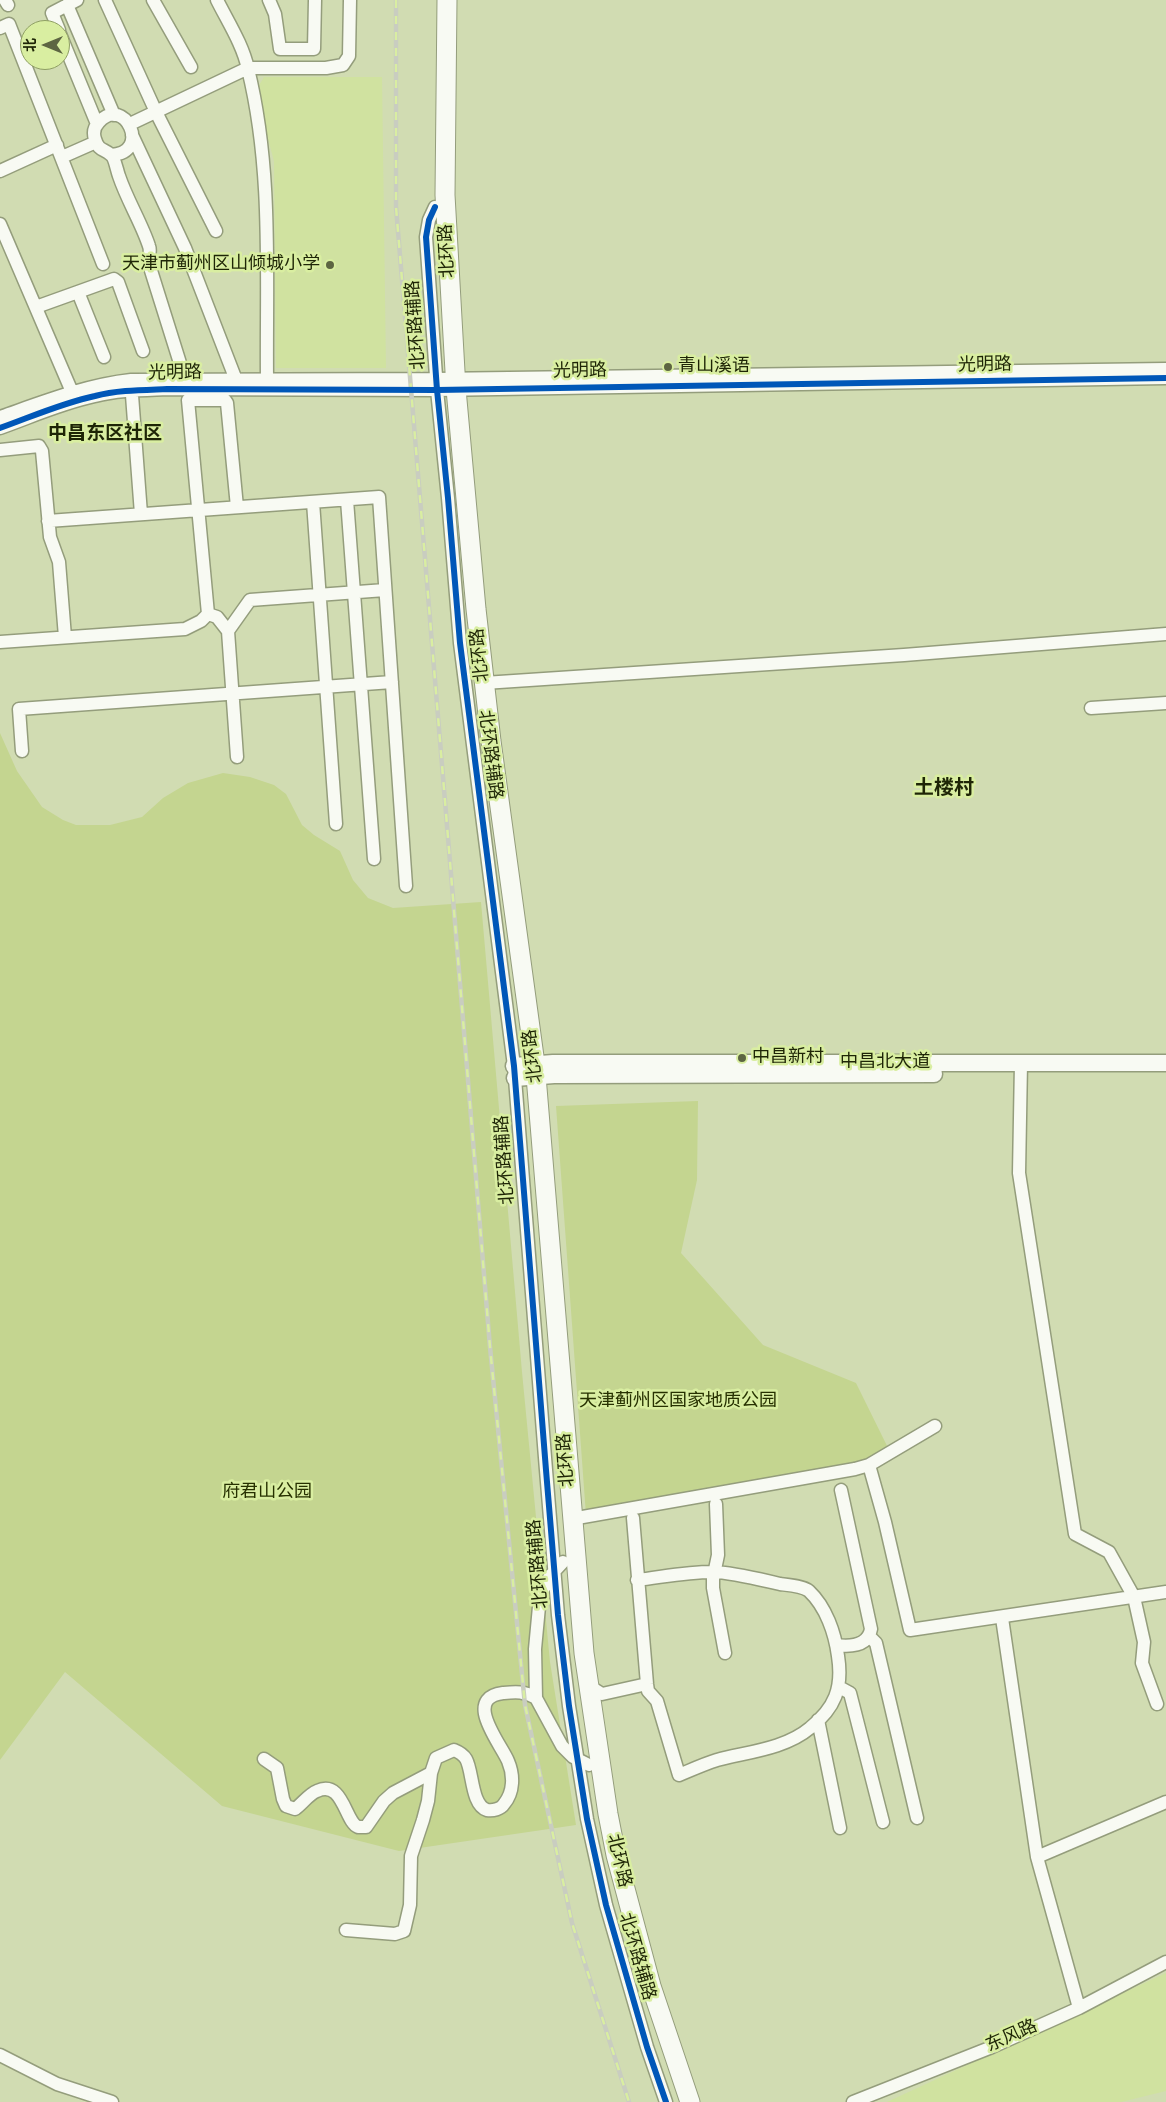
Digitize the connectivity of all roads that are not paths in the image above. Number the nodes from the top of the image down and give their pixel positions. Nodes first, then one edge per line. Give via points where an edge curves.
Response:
1 (105, 0) edge
2 (153, 0) edge
3 (217, 0) edge
4 (269, 0) edge
5 (315, 0) edge
6 (350, 0) edge
7 (437, 0) edge
8 (447, 0) edge
9 (72, 3) edge
10 (54, 20) edge
11 (0, 28) edge
12 (70, 59) edge
13 (191, 66) dead end
14 (248, 68) junction
15 (156, 112) junction
16 (114, 115) junction
17 (96, 124) junction
18 (131, 130) junction
19 (96, 142) junction
20 (59, 151) junction
21 (111, 155) junction
22 (0, 171) edge
23 (0, 224) edge
24 (216, 231) dead end
25 (103, 264) dead end
26 (78, 292) junction
27 (36, 307) junction
28 (143, 351) dead end
29 (104, 357) dead end
30 (1166, 369) edge
31 (1166, 378) edge
32 (184, 379) junction
33 (267, 379) junction
34 (236, 380) junction
35 (446, 384) junction
36 (132, 385) junction
37 (72, 392) junction
38 (0, 417) edge
39 (0, 428) edge
40 (0, 450) edge
41 (347, 500) junction
42 (313, 502) junction
43 (238, 507) junction
44 (198, 510) junction
45 (141, 514) junction
46 (48, 521) junction
47 (385, 590) junction
48 (354, 592) junction
49 (319, 595) junction
50 (208, 614) junction
51 (228, 632) junction
52 (1166, 634) edge
53 (65, 637) junction
54 (0, 642) edge
55 (392, 682) junction
56 (484, 683) junction
57 (361, 684) junction
58 (326, 687) junction
59 (233, 694) junction
60 (1166, 702) edge
61 (1091, 708) dead end
62 (22, 751) dead end
63 (237, 757) dead end
64 (336, 824) dead end
65 (374, 859) dead end
66 (406, 886) dead end
67 (1166, 1063) edge
68 (1021, 1068) junction
69 (525, 1071) junction
70 (1166, 1073) edge
71 (935, 1426) dead end
72 (869, 1465) junction
73 (841, 1490) dead end
74 (716, 1504) dead end
75 (577, 1518) dead end
76 (633, 1518) dead end
77 (559, 1567) junction
78 (715, 1572) junction
79 (638, 1580) junction
80 (1166, 1592) edge
81 (1134, 1597) junction
82 (1002, 1618) junction
83 (870, 1637) junction
84 (836, 1645) junction
85 (725, 1653) dead end
86 (588, 1682) junction
87 (839, 1686) junction
88 (529, 1688) junction
89 (647, 1688) junction
90 (1157, 1704) dead end
91 (593, 1718) junction
92 (818, 1720) junction
93 (264, 1758) dead end
94 (583, 1762) junction
95 (431, 1773) junction
96 (1166, 1802) edge
97 (917, 1818) dead end
98 (883, 1822) dead end
99 (840, 1828) dead end
100 (1037, 1857) junction
101 (346, 1930) dead end
102 (1166, 1962) edge
103 (1079, 2008) junction
104 (0, 2055) edge
105 (112, 2102) edge
106 (666, 2102) edge
107 (679, 2102) edge
108 (690, 2102) edge
109 (853, 2102) edge

1 - 15 street
2 - 13 street
3 - 14 street
4 - 5 street via 275,14 280,49 314,49
6 - 14 street via 349,56 343,65
7 - 35 highway, 北环路 via 435,207
8 - 35 highway, 北环路
9 - 10 street via 52,13
9 - 16 street
11 - 20 street via 9,24
12 - 17 street
14 - 15 street
14 - 33 street via 266,177
15 - 18 street
15 - 24 street
16 - 17 street
16 - 18 street via 124,118
17 - 19 street
18 - 21 street via 129,148
18 - 34 street via 185,248
19 - 20 street
19 - 21 street
20 - 22 street
20 - 25 street
21 - 32 street via 150,248 148,262
23 - 27 street
26 - 27 street
26 - 28 street via 114,279 118,282
26 - 29 street
27 - 37 street
30 - 35 street, 光明路
31 - 35 street, 光明路
32 - 34 street, 光明路
32 - 36 street, 光明路
33 - 34 street, 光明路
33 - 35 street, 光明路
35 - 36 street, 光明路
35 - 56 highway, 北环路
35 - 69 highway, 北环路 via 481,743
36 - 37 street, 光明路 via 106,383
36 - 39 street, 光明路 via 76,400
36 - 45 street
37 - 38 street, 光明路
40 - 46 street via 39,446
41 - 42 street
41 - 47 street via 379,497
41 - 48 street
42 - 43 street
42 - 49 street
43 - 44 street
43 - 44 street via 227,403 225,400 188,400
44 - 45 street
44 - 50 street
45 - 46 street
46 - 53 street via 59,562
47 - 48 street
47 - 55 street
48 - 49 street
48 - 57 street
49 - 51 street via 250,600
49 - 58 street
50 - 51 street via 217,617
50 - 53 street via 185,629
51 - 59 street
52 - 56 street
53 - 54 street
55 - 57 street
55 - 66 street
56 - 69 highway, 北环路
57 - 58 street
57 - 65 street
58 - 59 street
58 - 64 street
59 - 62 street via 19,709
59 - 63 street
60 - 61 street
67 - 68 main road, 中昌北大道
68 - 69 main road, 中昌北大道
68 - 70 main road, 中昌北大道
68 - 81 street via 1020,1173 1075,1534 1109,1552
69 - 77 highway, 北环路
69 - 86 highway, 北环路
71 - 72 street
72 - 75 street via 837,1474
72 - 82 street via 910,1630
73 - 83 street via 871,1629
74 - 78 street via 718,1555
76 - 79 street
77 - 88 street via 544,1584 540,1596
77 - 94 highway, 北环路
78 - 79 street
78 - 84 street via 807,1590 828,1618
78 - 85 street via 713,1588
79 - 89 street
80 - 81 street
81 - 82 street
81 - 90 street via 1144,1642 1142,1663
82 - 100 street
83 - 84 street via 847,1647
83 - 97 street via 876,1643
84 - 87 street
86 - 89 street via 602,1694
86 - 91 highway, 北环路
87 - 92 street via 835,1702
87 - 98 street via 850,1693
88 - 94 street via 562,1746
88 - 95 street via 494,1695 485,1710 491,1731 509,1761 513,1782 503,1806 495,1810 481,1807 467,1760 454,1750 436,1758
89 - 91 street via 604,1702
89 - 92 street via 657,1701 678,1775 794,1738
91 - 108 highway, 北环路 via 608,1814 627,1900 651,1986
92 - 99 street
93 - 95 street via 277,1768 286,1806 295,1809 317,1791 327,1790 336,1794 359,1827 366,1827 393,1793
94 - 106 street, 北环路辅路 via 587,1820 606,1905
94 - 107 highway, 北环路 via 622,1921
95 - 101 street via 428,1801 411,1856 410,1905 404,1931 395,1934
96 - 100 street
100 - 103 street
102 - 103 street, 东风路
103 - 109 street, 东风路 via 992,2047
104 - 105 street via 56,2084

